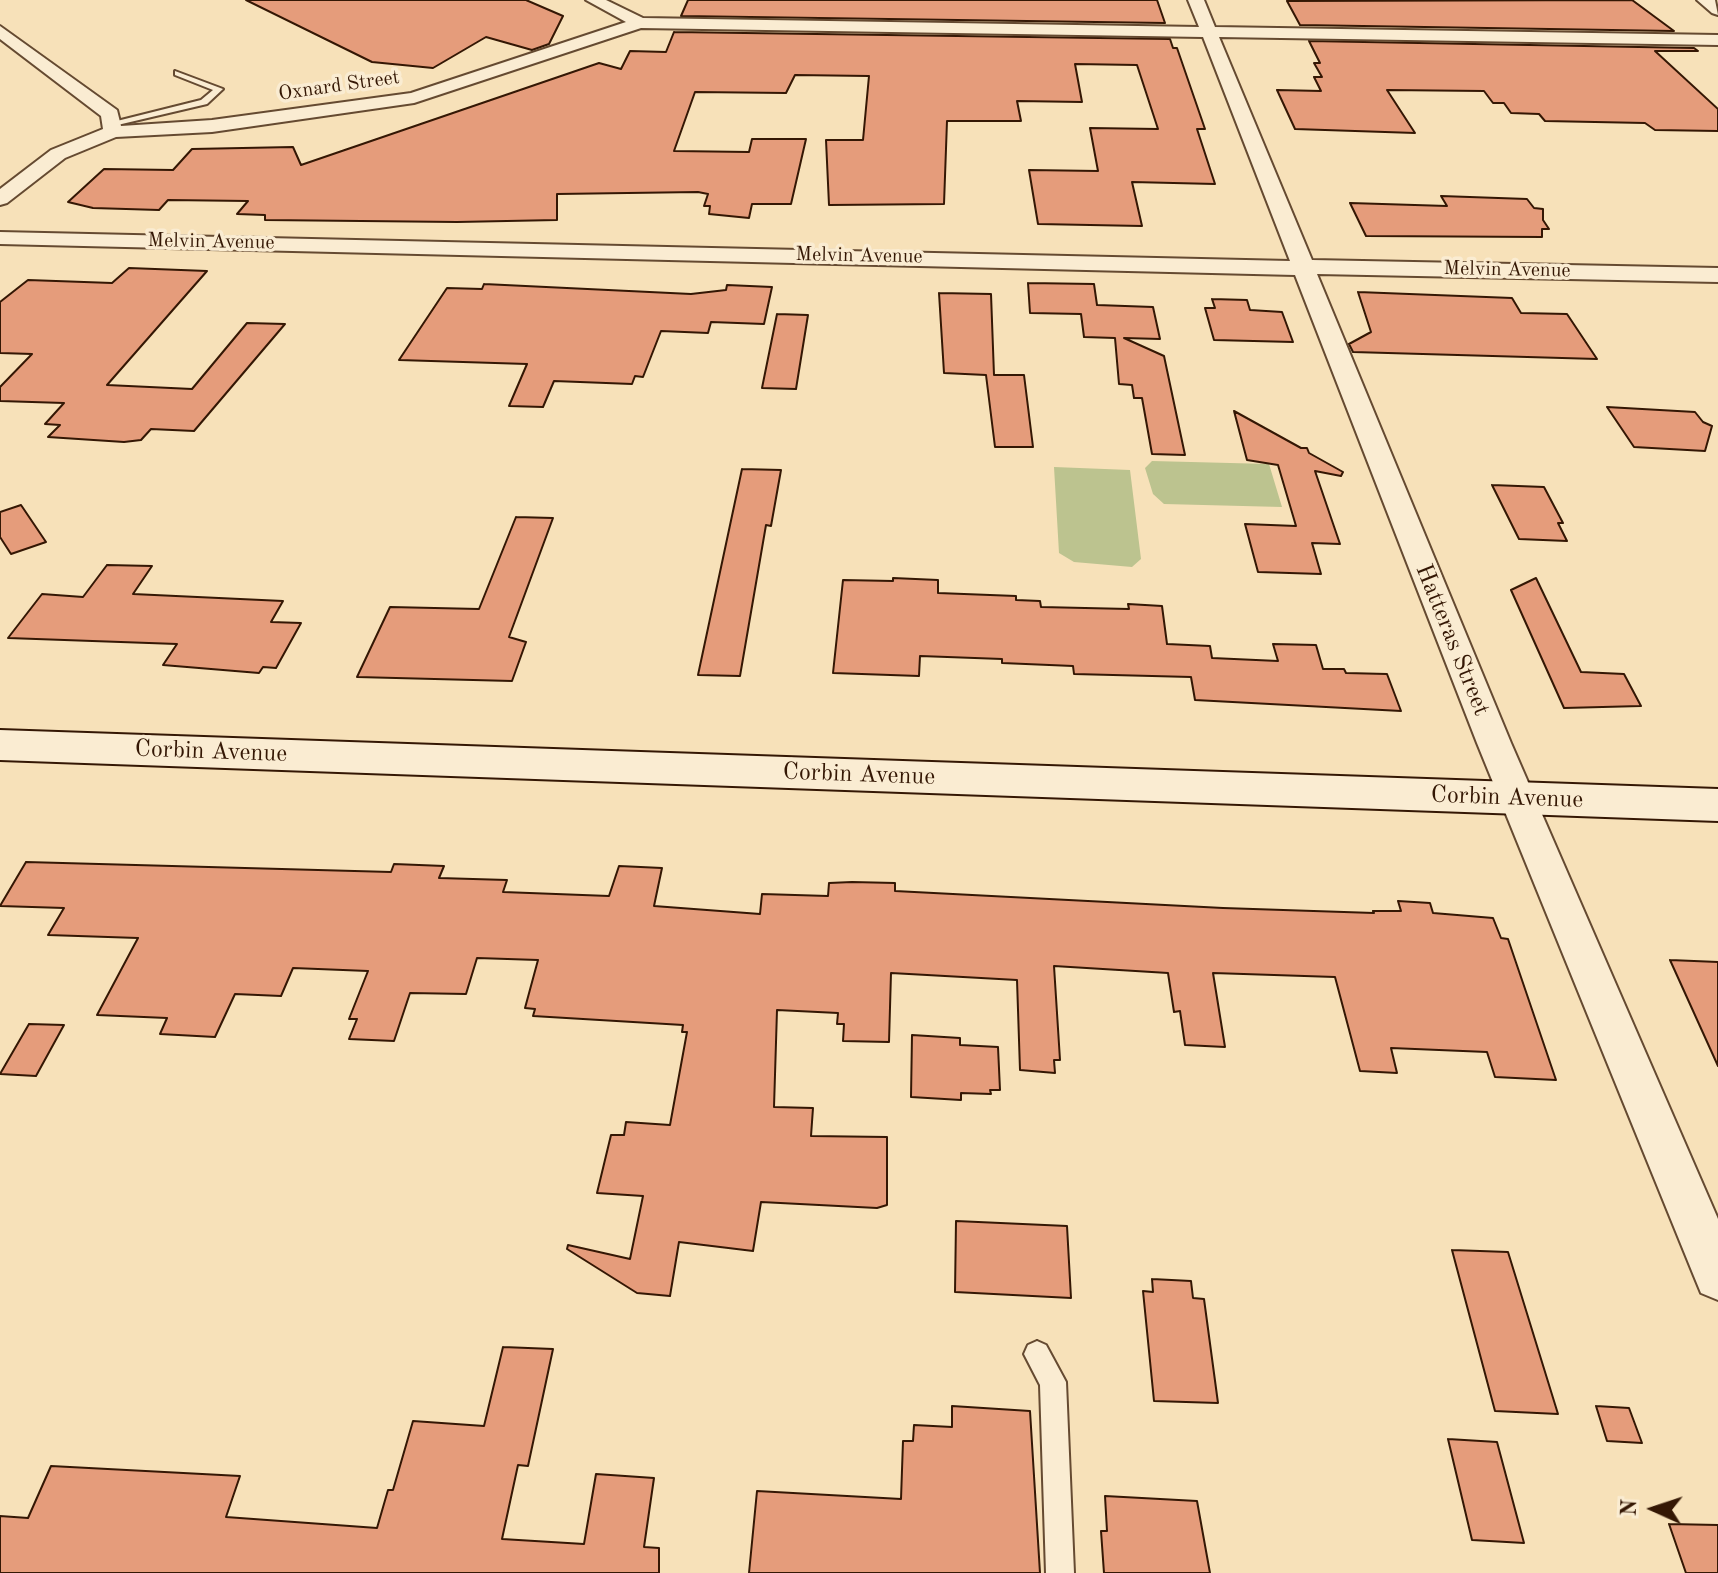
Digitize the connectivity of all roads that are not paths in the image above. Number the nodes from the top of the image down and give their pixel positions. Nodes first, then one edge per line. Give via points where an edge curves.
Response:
1 (594, 0) edge
2 (1196, 0) edge
3 (1705, 0) edge
4 (1718, 10) edge
5 (640, 23) junction
6 (0, 31) edge
7 (1209, 32) junction
8 (1718, 40) edge
9 (178, 73) dead end
10 (112, 128) junction
11 (0, 199) edge
12 (0, 238) edge
13 (1302, 268) junction
14 (1718, 275) edge
15 (0, 745) edge
16 (1517, 798) junction
17 (1718, 805) edge
18 (1718, 1276) edge
19 (1037, 1354) dead end
20 (1060, 1573) edge

1 - 5 street
2 - 7 street, Hatteras Street
3 - 4 street
5 - 7 street
5 - 10 street, Oxnard Street via 414,98 212,126
6 - 10 street via 110,114
7 - 8 street
7 - 13 street, Hatteras Street
9 - 10 lane via 219,89 193,105
10 - 11 street, Oxnard Street via 58,154
12 - 13 street, Melvin Avenue
13 - 14 street, Melvin Avenue
13 - 16 street, Hatteras Street
15 - 16 main road, Corbin Avenue
16 - 17 main road, Corbin Avenue
16 - 18 street, Hatteras Street
19 - 20 lane via 1053,1382

